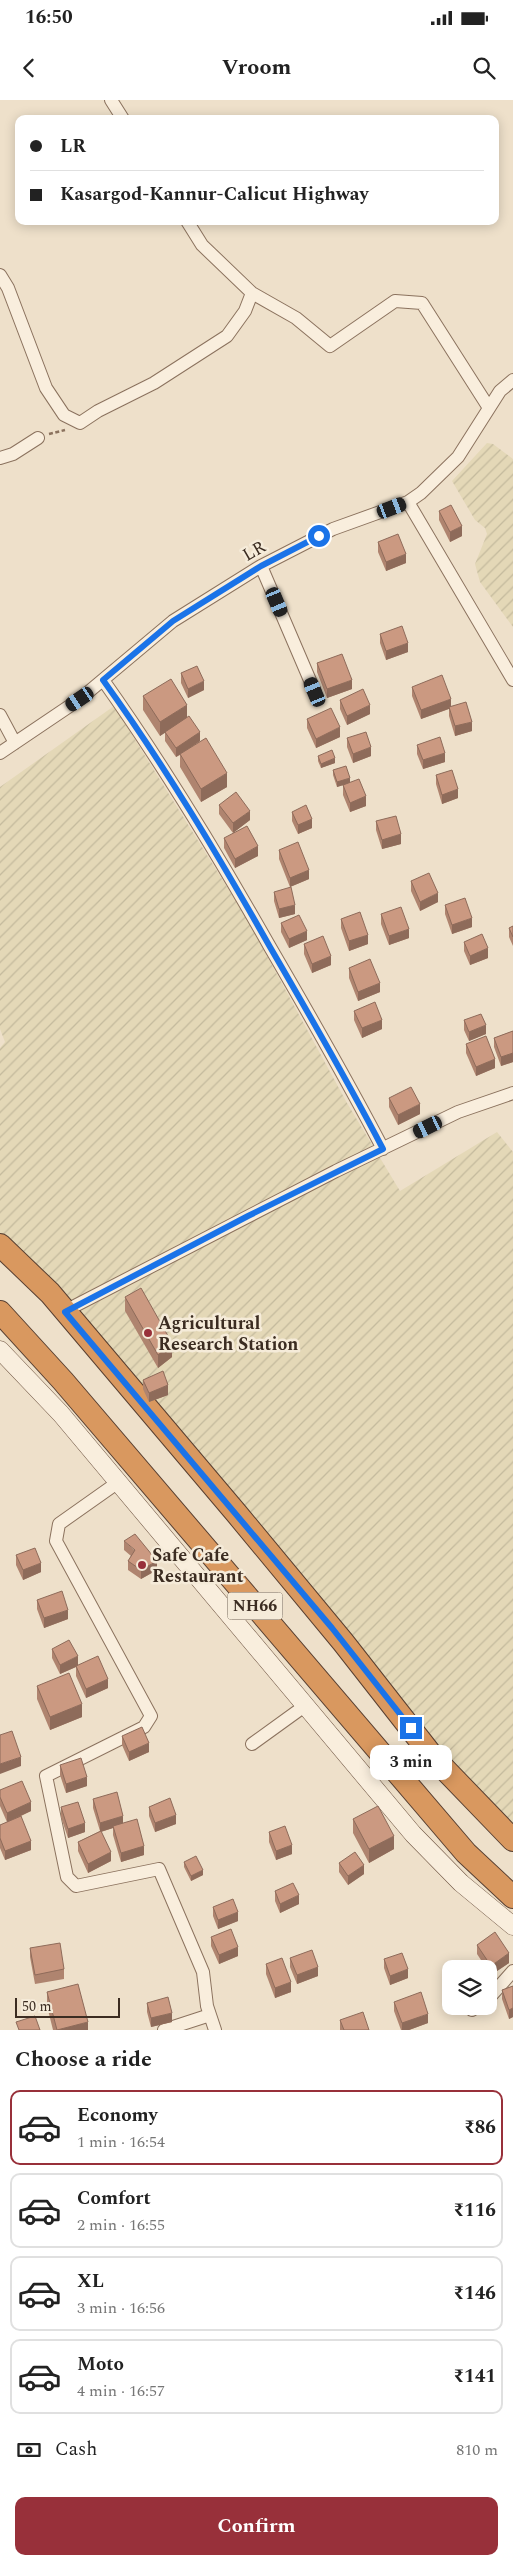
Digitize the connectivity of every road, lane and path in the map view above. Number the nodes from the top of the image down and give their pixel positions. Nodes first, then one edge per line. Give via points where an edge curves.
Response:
1 (111, 100) edge
2 (120, 115) edge
3 (190, 225) edge
4 (0, 275) edge
5 (252, 293) junction
6 (513, 380) edge
7 (489, 408) junction
8 (80, 423) junction
9 (38, 438) joint
10 (0, 458) edge
11 (408, 502) junction
12 (261, 566) junction
13 (103, 680) junction
14 (513, 680) edge
15 (315, 692) dead end
16 (0, 715) edge
17 (16, 742) junction
18 (0, 753) edge
19 (513, 1093) edge
20 (383, 1149) junction
21 (0, 1245) edge
22 (0, 1312) edge
23 (65, 1312) junction
24 (0, 1350) edge
25 (117, 1484) junction
26 (306, 1705) junction
27 (252, 1744) dead end
28 (513, 1840) edge
29 (513, 1897) edge
30 (513, 1926) edge
31 (513, 1971) edge
32 (497, 1989) edge
33 (210, 2015) junction
34 (164, 2030) edge
35 (215, 2030) edge

1 - 2 street
3 - 5 street via 202,245
4 - 8 street via 8,288 46,388 64,415
5 - 7 street via 296,318 330,346 395,301 422,303
5 - 8 street via 245,311 227,336 154,383
6 - 7 street, LR via 500,391
7 - 11 street, LR via 458,457
8 - 9 path via 68,430
9 - 10 street via 13,454
11 - 12 street, LR via 333,529
11 - 14 street
12 - 13 street, LR via 173,621
12 - 15 street
13 - 17 street, LR
13 - 20 street via 154,751 217,854
16 - 17 street
17 - 18 street, LR
19 - 20 street via 458,1112
20 - 23 street
21 - 23 highway, NH66
22 - 29 highway, NH66 via 63,1381 466,1852
23 - 28 highway, NH66 via 343,1642 433,1757
24 - 25 street via 61,1414
25 - 26 street
25 - 33 street via 59,1524 56,1541 151,1716 144,1727 46,1776 68,1877 76,1886 160,1869 203,1972
26 - 27 street
26 - 30 street via 413,1834 461,1883
31 - 32 street
33 - 34 street
33 - 35 street

